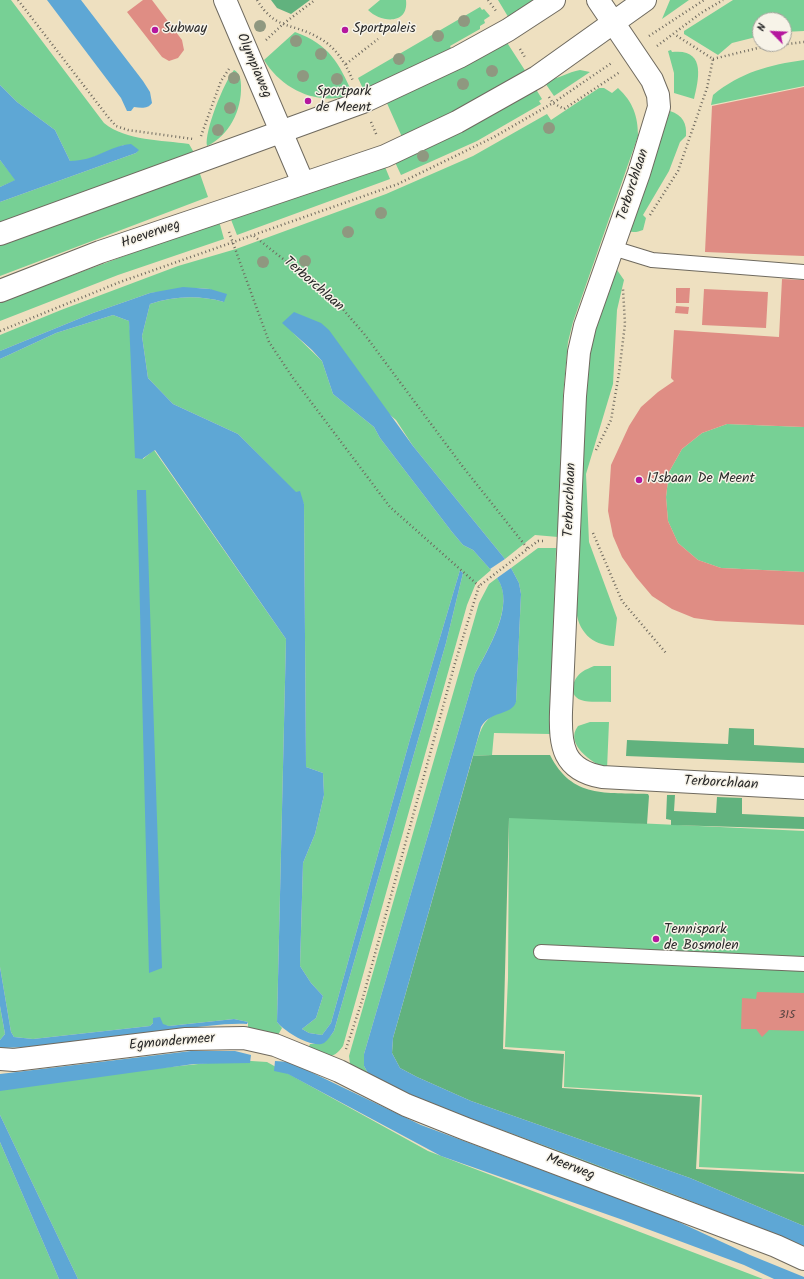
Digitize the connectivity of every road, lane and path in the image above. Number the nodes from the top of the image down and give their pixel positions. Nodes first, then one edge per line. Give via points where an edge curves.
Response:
1 (18, 0) edge
2 (225, 0) edge
3 (257, 0) edge
4 (315, 0) edge
5 (554, 0) edge
6 (598, 0) edge
7 (645, 0) edge
8 (704, 0) edge
9 (723, 0) edge
10 (614, 23) junction
11 (283, 24) junction
12 (378, 39) dead end
13 (804, 42) edge
14 (632, 49) junction
15 (249, 56) junction
16 (713, 59) junction
17 (281, 133) junction
18 (303, 183) junction
19 (649, 217) dead end
20 (0, 234) edge
21 (254, 236) junction
22 (233, 243) junction
23 (622, 251) junction
24 (804, 272) edge
25 (0, 290) edge
26 (0, 331) edge
27 (595, 456) dead end
28 (592, 532) dead end
29 (570, 540) junction
30 (528, 549) junction
31 (479, 586) junction
32 (666, 653) dead end
33 (804, 788) edge
34 (541, 952) dead end
35 (804, 964) edge
36 (0, 1059) edge
37 (339, 1071) junction
38 (804, 1260) edge

1 - 15 path via 108,118 116,126 128,130 189,137 199,142 226,73
2 - 15 street, Olympiaweg
3 - 11 path via 265,13
4 - 11 path
5 - 17 street via 508,30 418,77 363,102
6 - 10 street, Terborchlaan
7 - 10 street
8 - 14 path
9 - 16 path via 674,34
10 - 14 street, Terborchlaan
10 - 18 street via 537,77 458,122 385,156
11 - 12 path via 319,38 335,50 346,64
11 - 15 path
13 - 16 path via 762,47
14 - 21 path via 553,103 433,168 398,184
14 - 23 street, Terborchlaan via 652,80 660,107
15 - 17 street, Olympiaweg
16 - 19 path via 707,88 678,171
17 - 18 street
17 - 20 street
18 - 25 street, Hoeverweg via 100,252
21 - 22 path
21 - 30 path, Terborchlaan via 334,300 364,335
22 - 26 path via 120,282
22 - 31 path via 268,342 390,507
23 - 24 lane via 652,260
23 - 27 path via 625,324 619,373 612,420
23 - 29 street, Terborchlaan via 585,326 579,352
28 - 32 path via 622,601
29 - 30 path via 538,541
29 - 33 street, Terborchlaan via 560,734 561,745 572,763 593,776 615,779
30 - 31 path
31 - 37 path via 455,663 362,1001
34 - 35 lane
36 - 37 street, Egmondermeer via 14,1060 186,1039 244,1038 275,1045
37 - 38 street, Meerweg via 406,1105 776,1246

